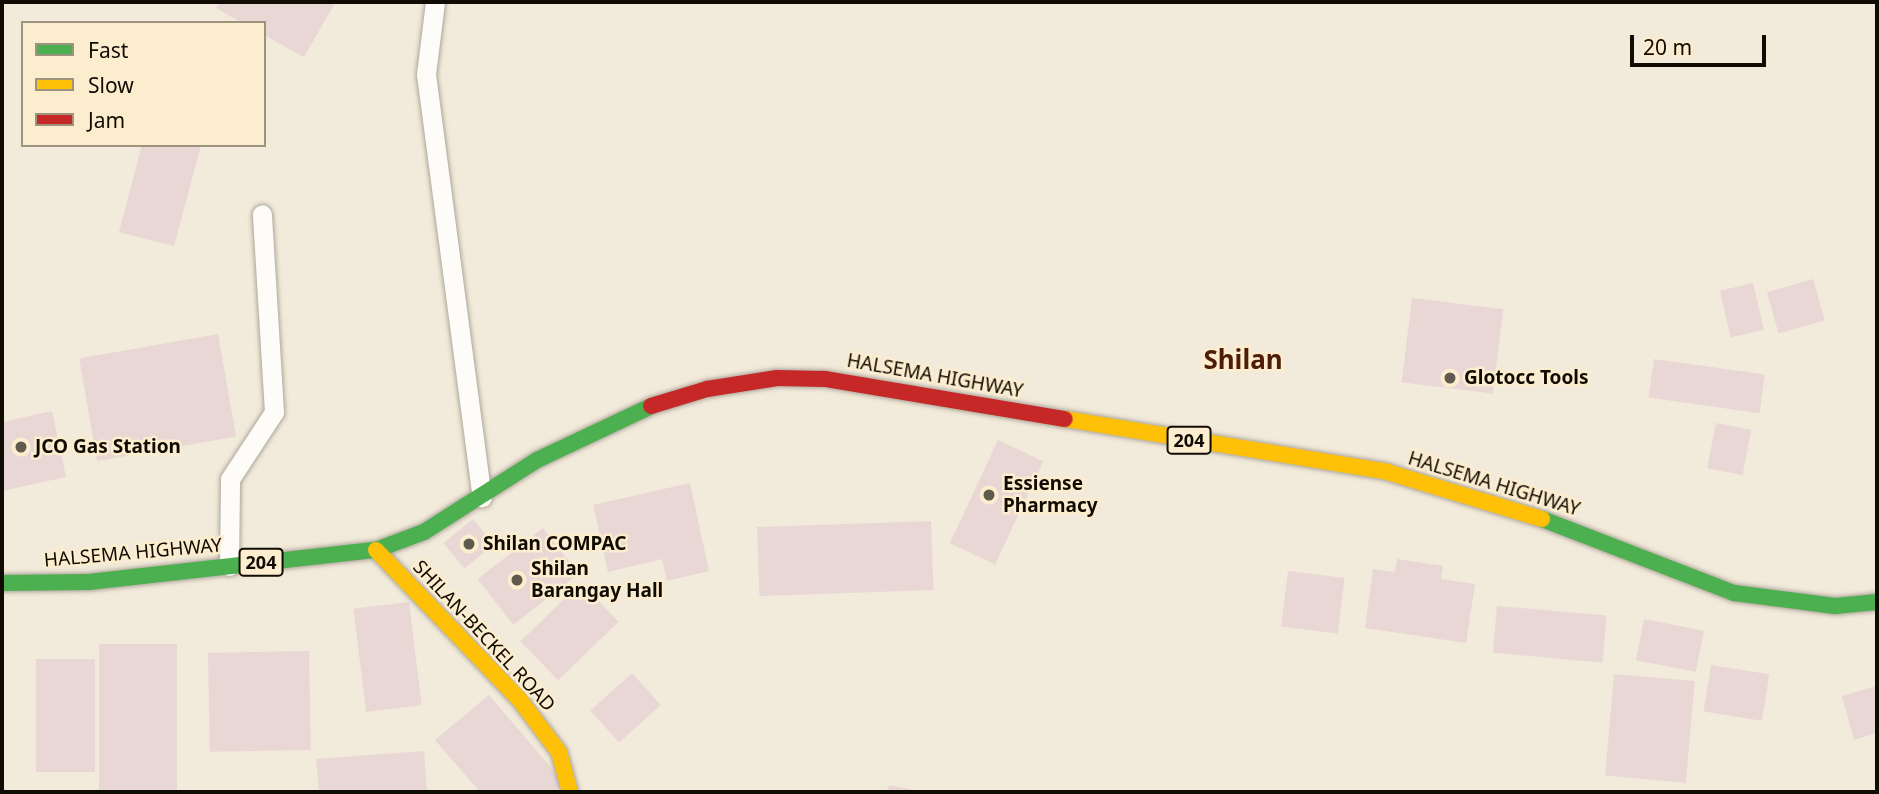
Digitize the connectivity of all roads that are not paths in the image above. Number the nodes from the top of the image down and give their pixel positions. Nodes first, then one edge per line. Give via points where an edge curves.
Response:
1 (435, 2) edge
2 (262, 214) dead end
3 (482, 497) junction
4 (376, 550) junction
5 (229, 566) junction
6 (2, 583) edge
7 (1877, 602) edge
8 (559, 752) junction
9 (580, 767) dead end
10 (570, 792) edge

1 - 3 lane via 426,74
2 - 5 lane via 274,412 230,479
3 - 4 main road, HALSEMA HIGHWAY / 204 via 424,532
3 - 7 main road, HALSEMA HIGHWAY / 204 via 537,460 640,409 707,389 777,378 825,379 1387,472 1492,502 1644,555 1734,593 1835,606
4 - 5 main road, HALSEMA HIGHWAY / 204
4 - 8 main road, SHILAN-BECKEL ROAD via 519,699
5 - 6 main road, HALSEMA HIGHWAY / 204 via 89,582
8 - 9 main road
8 - 10 main road, SHILAN-BECKEL ROAD

